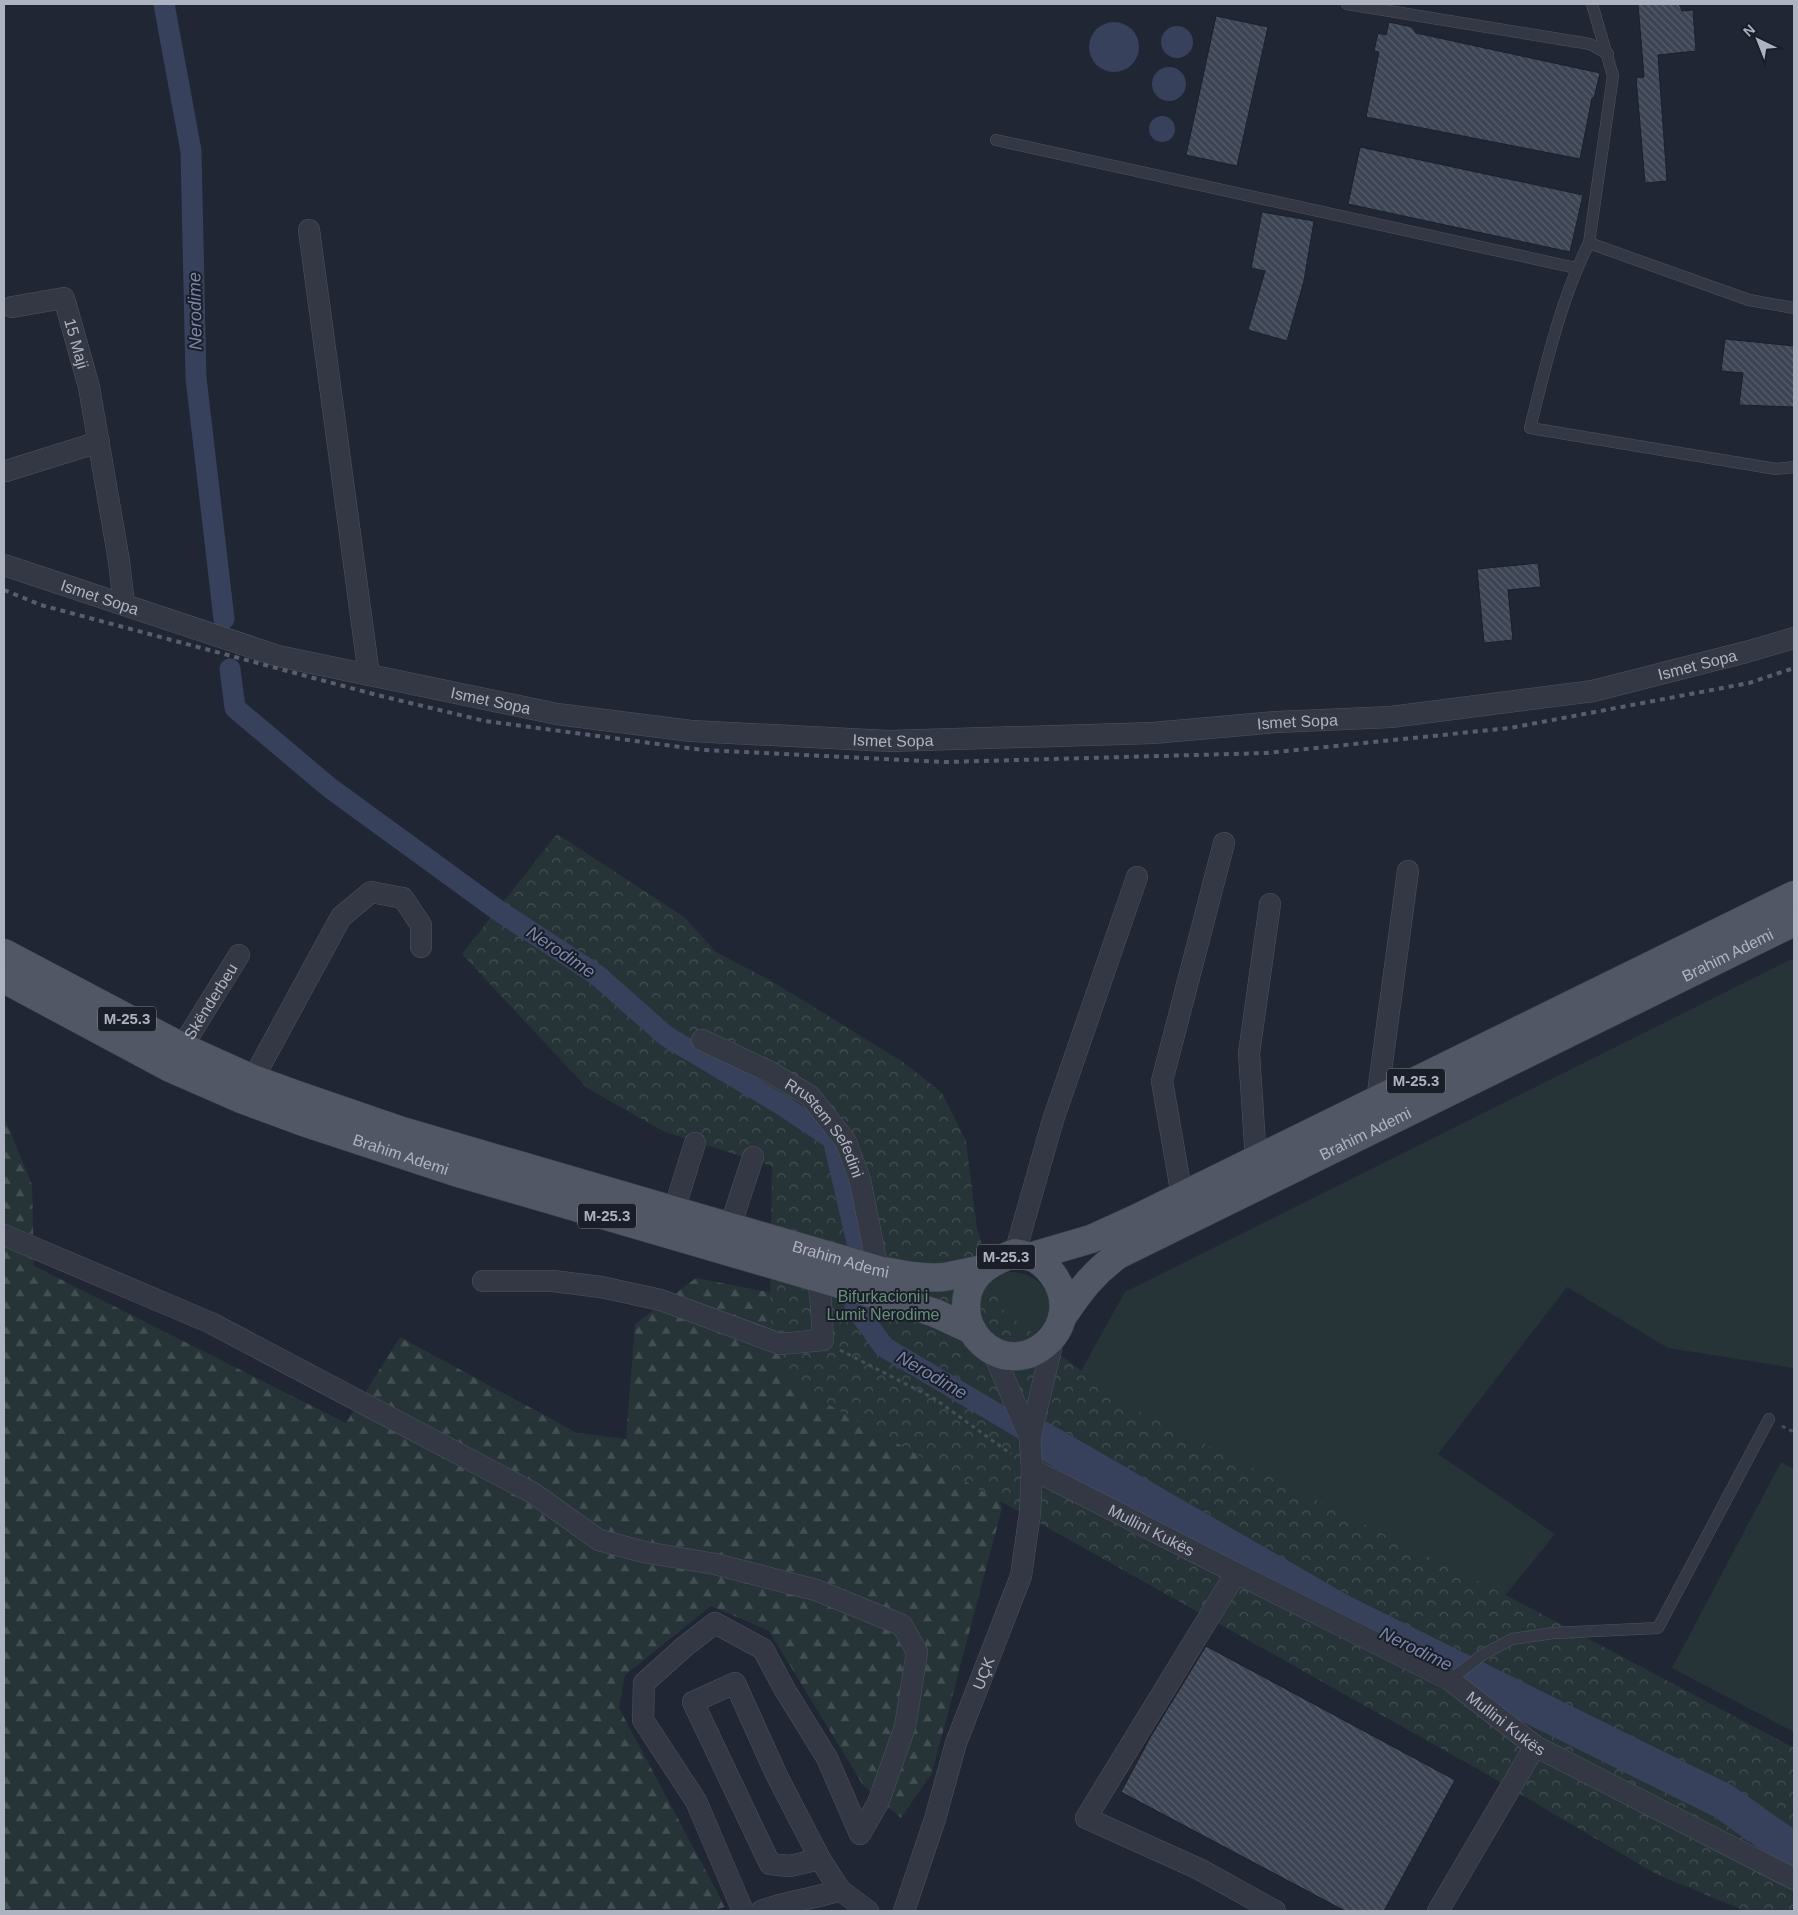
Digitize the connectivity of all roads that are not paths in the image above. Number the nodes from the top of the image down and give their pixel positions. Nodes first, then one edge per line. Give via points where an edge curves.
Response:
1 (1347, 4) edge
2 (1592, 4) edge
3 (1608, 54) junction
4 (996, 140) dead end
5 (310, 230) dead end
6 (1589, 243) junction
7 (1576, 268) junction
8 (12, 307) dead end
9 (1794, 308) edge
10 (99, 442) junction
11 (1794, 467) edge
12 (6, 471) dead end
13 (4, 565) edge
14 (124, 605) junction
15 (1794, 638) edge
16 (369, 675) junction
17 (1224, 842) dead end
18 (1408, 871) dead end
19 (1137, 877) dead end
20 (1794, 895) edge
21 (1270, 904) dead end
22 (1794, 922) edge
23 (421, 947) dead end
24 (4, 953) edge
25 (239, 955) dead end
26 (4, 979) edge
27 (702, 1040) dead end
28 (182, 1047) junction
29 (253, 1079) junction
30 (1377, 1100) junction
31 (695, 1143) dead end
32 (753, 1157) dead end
33 (1256, 1160) junction
34 (1182, 1196) junction
35 (674, 1210) junction
36 (730, 1228) junction
37 (4, 1235) edge
38 (1024, 1255) junction
39 (983, 1269) junction
40 (878, 1270) junction
41 (818, 1278) junction
42 (483, 1281) dead end
43 (1059, 1326) junction
44 (972, 1330) junction
45 (992, 1350) junction
46 (1768, 1419) dead end
47 (1030, 1438) junction
48 (1032, 1469) junction
49 (1236, 1573) junction
50 (1451, 1680) junction
51 (1535, 1746) junction
52 (820, 1859) junction
53 (1794, 1879) edge
54 (840, 1890) junction
55 (907, 1909) edge
56 (743, 1911) edge
57 (761, 1911) edge
58 (868, 1911) edge
59 (1275, 1911) edge
60 (1438, 1911) edge

1 - 3 lane via 1590,44
2 - 3 lane
3 - 6 lane via 1613,76
4 - 7 lane
5 - 16 street
6 - 7 lane
6 - 9 lane via 1749,300
7 - 11 lane via 1530,428 1776,469
8 - 10 street, 15 Maji via 64,298 89,387
10 - 12 street
10 - 14 street, 15 Maji
13 - 14 street, Ismet Sopa
14 - 16 street, Ismet Sopa via 278,656
15 - 16 street, Ismet Sopa via 1593,691 1391,717 1276,722 1153,733 889,741 691,730 557,714
17 - 34 street via 1162,1081
18 - 30 street, Brahim Ademi
19 - 38 street via 1053,1120
20 - 30 main road, Brahim Ademi / M-25.3
21 - 33 street via 1249,1053
22 - 43 main road, Brahim Ademi / M-25.3 via 1118,1255 1083,1286
23 - 29 street via 421,925 403,898 371,892 341,917
24 - 28 main road, Brahim Ademi / M-25.3
25 - 28 street, Skënderbeu
26 - 41 main road, Brahim Ademi / M-25.3 via 170,1068 272,1111 455,1172
27 - 40 street, Rrustem Sefedini via 770,1072 810,1096 846,1142 860,1180
28 - 29 main road, Brahim Ademi / M-25.3
29 - 35 main road, Brahim Ademi / M-25.3 via 402,1130
30 - 33 main road, Brahim Ademi / M-25.3
31 - 35 street
32 - 36 street
33 - 34 main road, Brahim Ademi / M-25.3
34 - 38 main road, Brahim Ademi / M-25.3 via 1091,1239
35 - 36 main road, Brahim Ademi / M-25.3
36 - 40 main road, Brahim Ademi / M-25.3
37 - 56 street via 211,1323 533,1493 599,1540 644,1552 715,1564 816,1590 902,1625 917,1652 905,1727 878,1803 860,1834 827,1758 763,1649 715,1623 644,1683 642,1720 696,1801
38 - 39 main road, Brahim Ademi / M-25.3 via 994,1262
38 - 43 main road, M-25.3 via 1051,1272 1058,1282 1064,1306
39 - 40 main road, Brahim Ademi / M-25.3 via 945,1277
39 - 44 main road, Brahim Ademi / M-25.3 via 968,1290 967,1318
41 - 42 street, Brahim Ademi via 822,1340 780,1344 661,1300 601,1287 553,1281
41 - 44 main road, Brahim Ademi / M-25.3 via 935,1313
43 - 45 main road, Brahim Ademi / M-25.3 via 1047,1344 1026,1354 1015,1356
43 - 47 street, UÇK
44 - 45 main road, Brahim Ademi / M-25.3
45 - 47 street, UÇK
46 - 50 lane via 1658,1628 1553,1633 1512,1639 1482,1655
47 - 48 street, UÇK
48 - 49 street, Mullini Kukës
48 - 55 street, UÇK via 1030,1514 1021,1576 956,1743
49 - 50 street, Mullini Kukës
49 - 59 street via 1086,1818 1199,1869
50 - 51 street, Mullini Kukës
51 - 53 street, Mullini Kukës
51 - 60 street
52 - 52 street via 777,1776 735,1683 693,1702 770,1864 790,1866
52 - 54 street
54 - 57 street
54 - 58 street

